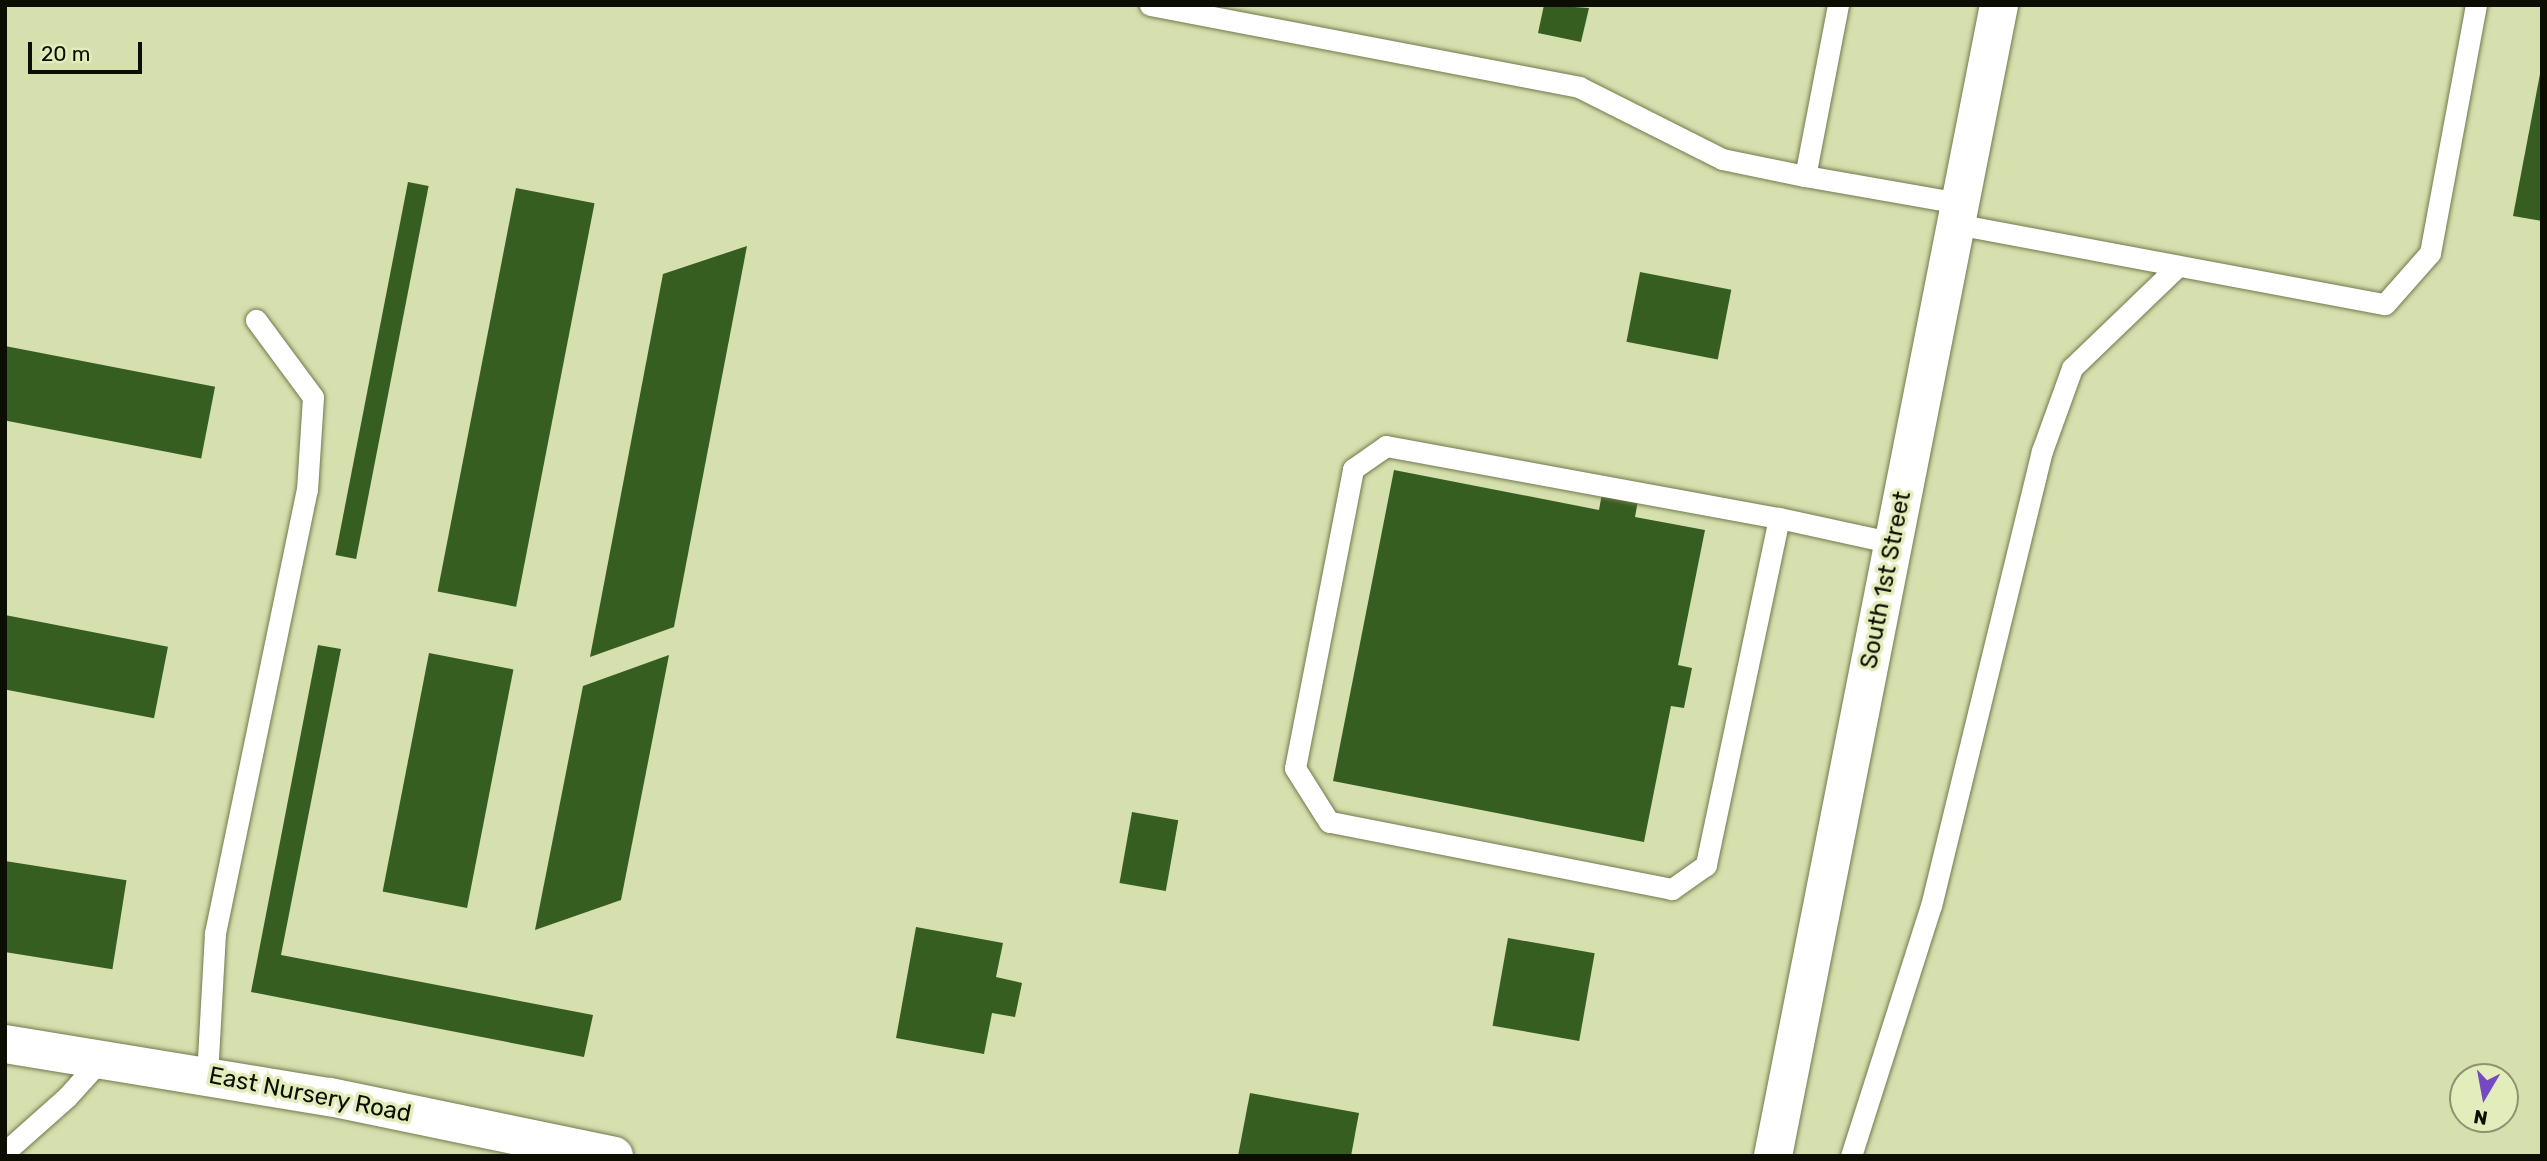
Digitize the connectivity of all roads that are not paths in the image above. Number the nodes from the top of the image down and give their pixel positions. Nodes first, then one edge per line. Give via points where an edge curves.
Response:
1 (1150, 5) edge
2 (1838, 5) edge
3 (1999, 5) edge
4 (2476, 5) edge
5 (1805, 176) junction
6 (1958, 213) junction
7 (2178, 266) junction
8 (256, 320) dead end
9 (1779, 518) junction
10 (1894, 543) junction
11 (5, 1044) edge
12 (103, 1057) junction
13 (207, 1076) junction
14 (5, 1152) edge
15 (614, 1156) edge
16 (1773, 1156) edge
17 (1850, 1156) edge

1 - 5 lane via 1579,87 1722,159
2 - 5 lane
3 - 6 main road, South 1st Street
4 - 7 lane via 2430,253 2385,304
5 - 6 lane
6 - 7 lane
6 - 10 main road, South 1st Street
7 - 17 lane via 2072,368 2042,451 1931,906
8 - 13 lane via 313,397 308,477 215,933
9 - 9 lane via 1385,446 1353,469 1295,768 1329,822 1672,889 1706,865
9 - 10 lane
10 - 16 main road, South 1st Street
11 - 12 main road, East Nursery Road
12 - 13 main road, East Nursery Road
12 - 14 lane
13 - 15 main road, East Nursery Road

